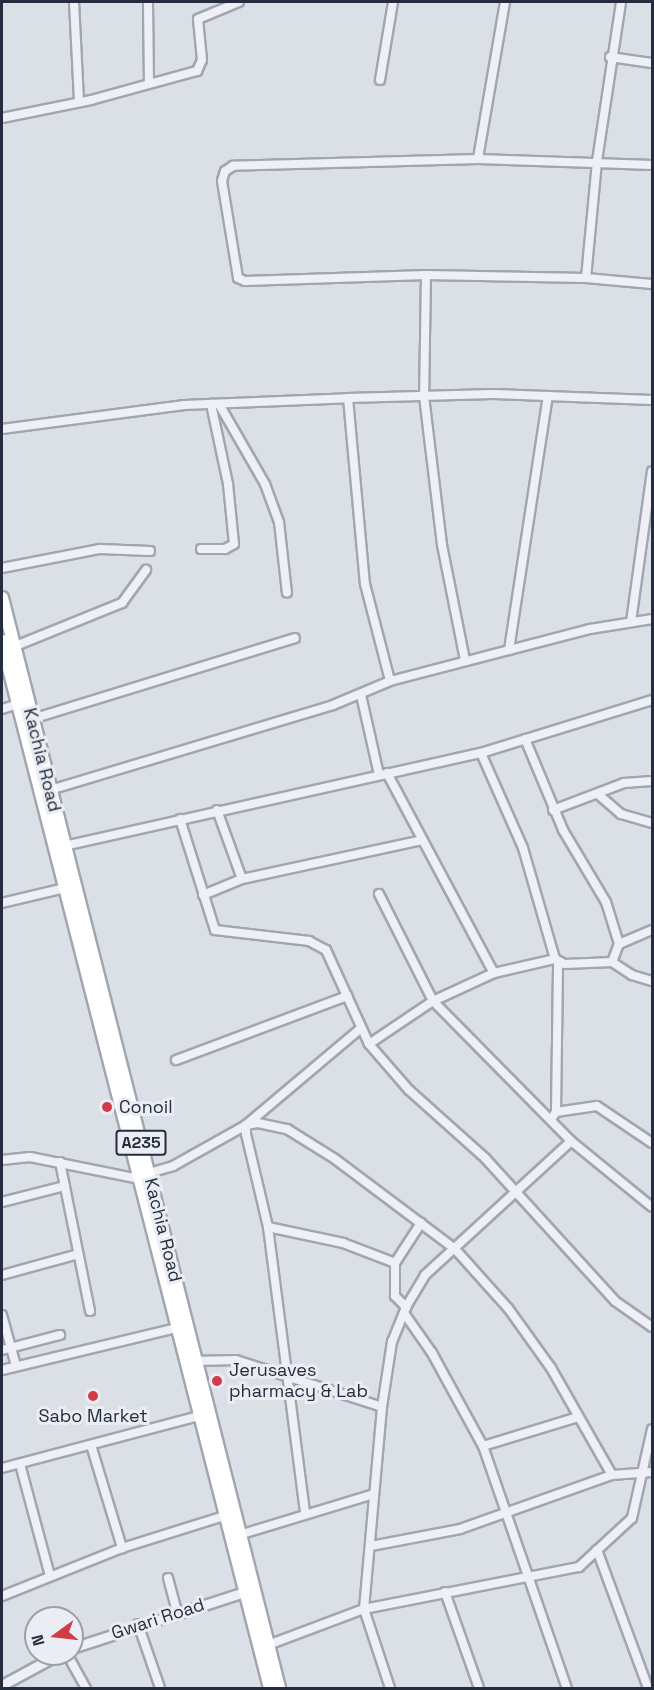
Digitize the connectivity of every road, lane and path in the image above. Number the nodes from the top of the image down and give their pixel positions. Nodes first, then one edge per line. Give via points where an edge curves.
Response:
1 (74, 2) edge
2 (148, 2) edge
3 (239, 2) edge
4 (393, 2) edge
5 (505, 2) edge
6 (621, 2) edge
7 (225, 4) edge
8 (610, 57) junction
9 (652, 63) edge
10 (380, 80) dead end
11 (149, 83) junction
12 (79, 102) junction
13 (2, 118) edge
14 (478, 159) junction
15 (597, 161) junction
16 (652, 165) edge
17 (426, 275) junction
18 (586, 278) junction
19 (652, 284) edge
20 (424, 396) junction
21 (548, 396) junction
22 (348, 398) junction
23 (652, 400) edge
24 (215, 404) junction
25 (2, 429) edge
26 (652, 471) edge
27 (201, 549) dead end
28 (150, 551) dead end
29 (2, 568) edge
30 (146, 570) dead end
31 (287, 593) dead end
32 (2, 598) edge
33 (652, 619) edge
34 (631, 622) junction
35 (295, 639) dead end
36 (2, 641) edge
37 (13, 647) junction
38 (509, 650) junction
39 (465, 660) junction
40 (390, 681) junction
41 (361, 695) junction
42 (652, 700) edge
43 (18, 704) junction
44 (2, 709) edge
45 (32, 719) junction
46 (525, 739) junction
47 (481, 753) junction
48 (383, 774) junction
49 (652, 781) edge
50 (50, 790) junction
51 (599, 795) junction
52 (217, 810) junction
53 (553, 810) junction
54 (180, 819) junction
55 (652, 823) edge
56 (422, 840) junction
57 (64, 846) junction
58 (242, 879) junction
59 (65, 888) junction
60 (379, 894) dead end
61 (203, 895) junction
62 (2, 903) edge
63 (652, 930) edge
64 (619, 944) junction
65 (557, 961) junction
66 (612, 962) junction
67 (494, 973) junction
68 (652, 981) edge
69 (347, 996) junction
70 (432, 1001) junction
71 (361, 1028) junction
72 (369, 1044) junction
73 (176, 1060) dead end
74 (554, 1116) junction
75 (246, 1125) junction
76 (571, 1141) junction
77 (652, 1143) edge
78 (138, 1152) junction
79 (2, 1160) edge
80 (60, 1162) junction
81 (144, 1176) junction
82 (65, 1186) junction
83 (515, 1195) junction
84 (2, 1202) edge
85 (652, 1207) edge
86 (421, 1224) junction
87 (268, 1227) junction
88 (455, 1249) junction
89 (78, 1254) junction
90 (395, 1263) junction
91 (2, 1275) edge
92 (405, 1310) junction
93 (90, 1311) dead end
94 (2, 1315) edge
95 (652, 1327) edge
96 (177, 1328) junction
97 (60, 1335) dead end
98 (11, 1348) junction
99 (2, 1350) edge
100 (195, 1361) junction
101 (16, 1366) junction
102 (2, 1370) edge
103 (287, 1378) junction
104 (382, 1407) junction
105 (199, 1416) junction
106 (578, 1417) junction
107 (652, 1429) edge
108 (91, 1445) junction
109 (483, 1446) junction
110 (652, 1458) edge
111 (20, 1464) junction
112 (2, 1468) edge
113 (641, 1471) junction
114 (652, 1472) edge
115 (612, 1475) junction
116 (374, 1494) junction
117 (305, 1512) junction
118 (505, 1515) junction
119 (224, 1516) junction
120 (239, 1535) junction
121 (371, 1546) junction
122 (122, 1548) junction
123 (597, 1550) junction
124 (50, 1576) junction
125 (526, 1576) junction
126 (168, 1578) dead end
127 (244, 1592) junction
128 (444, 1592) junction
129 (2, 1596) edge
130 (364, 1609) junction
131 (177, 1612) junction
132 (138, 1624) junction
133 (84, 1644) edge
134 (268, 1645) junction
135 (37, 1666) edge
136 (74, 1666) edge
137 (2, 1685) edge
138 (389, 1686) edge
139 (86, 1689) edge
140 (160, 1689) edge
141 (270, 1689) edge
142 (279, 1689) edge
143 (379, 1689) edge
144 (479, 1689) edge
145 (567, 1689) edge
146 (648, 1689) edge

1 - 12 street
2 - 11 street
3 - 7 street
4 - 10 street
5 - 14 street
6 - 8 street
7 - 11 street via 198,18 202,60 197,71
8 - 9 street
8 - 15 street
11 - 12 street
12 - 13 street
14 - 15 street
14 - 17 street via 233,166 225,171 222,181 238,278 245,282
15 - 16 street
15 - 18 street
17 - 18 street
17 - 20 street
18 - 19 street
20 - 21 street
20 - 22 street
20 - 39 street via 442,545
21 - 23 street
21 - 38 street
22 - 24 street
22 - 40 street via 365,584
24 - 25 street
24 - 27 street via 234,544 225,549
24 - 31 street via 265,484 279,522
26 - 34 street
28 - 29 street via 100,549
30 - 37 street via 122,603
32 - 37 highway, Kachia Road / A235
33 - 34 street
34 - 38 street
35 - 45 street
36 - 43 highway, Kachia Road / A235
37 - 45 highway, Kachia Road / A235
38 - 39 street
39 - 40 street
40 - 41 street
41 - 48 street
41 - 50 street
42 - 46 street
43 - 44 street
43 - 59 highway, Kachia Road / A235
45 - 50 highway, Kachia Road / A235
46 - 47 street
46 - 53 street
47 - 48 street
47 - 65 street via 523,848
48 - 52 street
48 - 56 street
49 - 51 street via 624,783
50 - 57 highway, Kachia Road / A235
51 - 53 street
51 - 55 street via 621,814
52 - 54 street
52 - 58 street
53 - 64 street via 596,881
54 - 57 street
54 - 61 street
56 - 58 street
56 - 67 street
57 - 78 highway, Kachia Road / A235
58 - 61 street
59 - 62 street
59 - 78 highway, Kachia Road / A235
60 - 70 street
61 - 69 street via 215,930 319,944 326,950
63 - 64 street
64 - 66 street
65 - 66 street
65 - 67 street
65 - 74 street
66 - 68 street via 632,975
67 - 70 street
69 - 71 street
69 - 73 street
70 - 72 street
70 - 74 street
71 - 72 street
71 - 75 street
72 - 83 street via 409,1090 485,1158
74 - 76 street
74 - 77 street via 597,1106
75 - 81 street via 173,1166
75 - 86 street via 258,1123 287,1129
75 - 87 street
76 - 83 street
76 - 85 street
78 - 81 highway, Kachia Road / A235
79 - 80 street via 30,1157
80 - 81 street
80 - 82 street
81 - 96 highway, Kachia Road / A235
81 - 100 highway, Kachia Road / A235
82 - 84 street
82 - 89 street
83 - 88 street
83 - 95 street via 615,1300
86 - 88 street
86 - 90 street
87 - 90 street via 343,1243
87 - 103 street
88 - 92 street via 425,1275
88 - 106 street via 508,1308 551,1368
89 - 91 street
89 - 93 street
90 - 92 street via 395,1296
92 - 104 street via 392,1342
92 - 109 street
94 - 98 street
96 - 101 street
96 - 105 highway, Kachia Road / A235
97 - 98 street
98 - 99 street
98 - 101 street
100 - 103 street via 236,1360
100 - 120 highway, Kachia Road / A235
101 - 102 street
103 - 104 street
103 - 117 street
104 - 116 street
105 - 108 street
105 - 119 highway, Kachia Road / A235
106 - 109 street
106 - 115 street
107 - 113 street
108 - 111 street
108 - 122 street
109 - 118 street
110 - 113 street
111 - 112 street
111 - 124 street
113 - 114 street
113 - 115 street
113 - 123 street via 632,1518
115 - 118 street
116 - 117 street
116 - 121 street
117 - 120 street
118 - 121 street via 460,1529
118 - 125 street
119 - 122 street
119 - 127 highway, Kachia Road / A235
120 - 134 highway, Kachia Road / A235
121 - 130 street
122 - 124 street
123 - 125 street via 579,1567
123 - 146 street
124 - 129 street
125 - 128 street
125 - 145 street
126 - 131 street
127 - 131 street, Gwari Road
127 - 141 highway, Kachia Road / A235
128 - 130 street
128 - 144 street
130 - 134 street
130 - 138 street
131 - 132 street, Gwari Road
132 - 133 street, Gwari Road
132 - 140 street
134 - 142 highway, Kachia Road / A235
135 - 137 street
136 - 139 street
138 - 143 street

